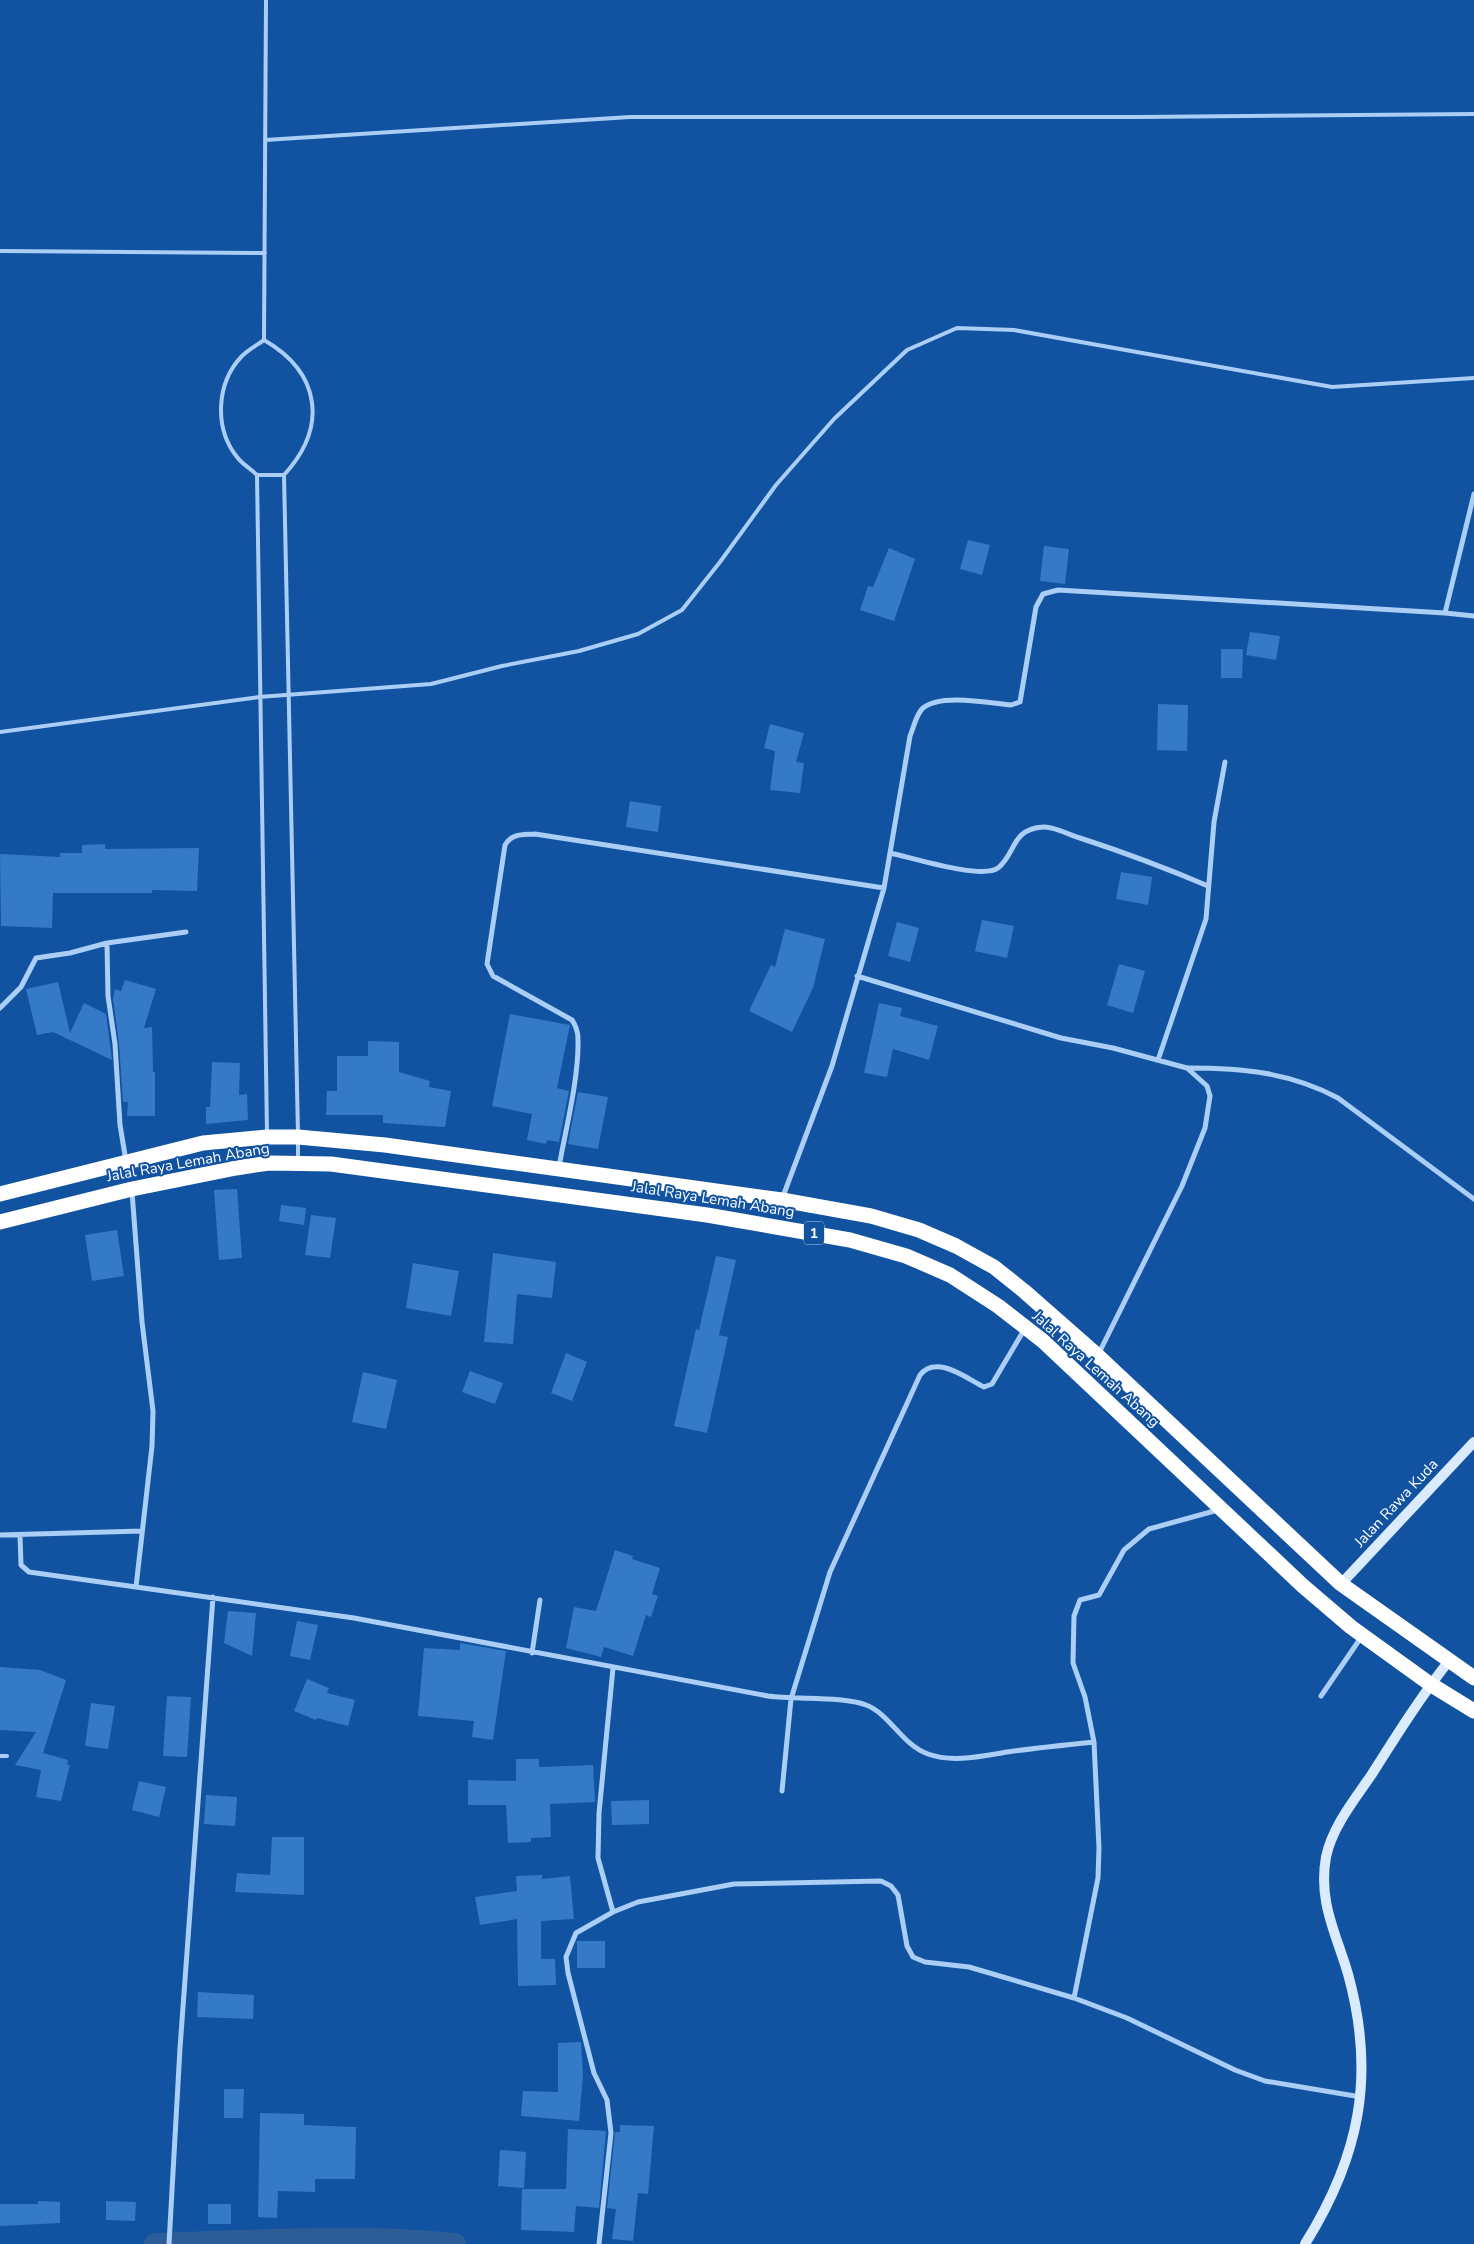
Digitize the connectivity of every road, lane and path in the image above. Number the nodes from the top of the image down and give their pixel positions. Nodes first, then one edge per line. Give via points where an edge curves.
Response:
1 (266, 0) edge
2 (1474, 114) edge
3 (265, 140) junction
4 (0, 251) edge
5 (265, 253) junction
6 (264, 340) junction
7 (1474, 378) edge
8 (257, 475) junction
9 (284, 475) junction
10 (1474, 494) edge
11 (1445, 613) junction
12 (1474, 616) edge
13 (288, 695) junction
14 (259, 696) junction
15 (0, 732) edge
16 (1225, 762) dead end
17 (890, 853) junction
18 (1208, 886) junction
19 (884, 888) junction
20 (186, 932) dead end
21 (107, 943) junction
22 (857, 976) junction
23 (0, 1008) edge
24 (1158, 1060) junction
25 (1187, 1068) junction
26 (267, 1137) junction
27 (298, 1137) junction
28 (126, 1161) junction
29 (269, 1163) junction
30 (298, 1163) junction
31 (559, 1168) junction
32 (132, 1189) junction
33 (0, 1194) edge
34 (1474, 1199) edge
35 (782, 1200) junction
36 (0, 1222) edge
37 (1026, 1328) junction
38 (1098, 1356) junction
39 (1474, 1442) edge
40 (1222, 1509) junction
41 (142, 1531) junction
42 (20, 1535) junction
43 (0, 1536) edge
44 (1340, 1584) junction
45 (136, 1588) junction
46 (213, 1597) junction
47 (540, 1600) dead end
48 (1363, 1636) junction
49 (532, 1653) junction
50 (1448, 1662) junction
51 (613, 1668) junction
52 (1474, 1678) edge
53 (1430, 1684) junction
54 (1321, 1696) dead end
55 (791, 1699) junction
56 (1474, 1711) edge
57 (1094, 1742) junction
58 (0, 1756) edge
59 (6, 1756) dead end
60 (782, 1791) dead end
61 (613, 1912) junction
62 (1074, 1998) junction
63 (1361, 2097) junction
64 (169, 2244) edge
65 (599, 2244) edge
66 (1305, 2244) edge

1 - 3 lane
2 - 3 lane via 630,117
3 - 5 lane
4 - 5 lane
5 - 6 lane
6 - 8 lane via 242,356 226,379 220,405 224,432 236,457
6 - 9 lane via 282,350 296,365 307,383 312,402 308,442
7 - 13 lane via 1332,387 1014,330 957,328 907,350 834,418 776,485 682,610 645,630 579,651 431,684
8 - 9 lane
8 - 14 lane
9 - 13 lane
10 - 11 street
11 - 12 street
11 - 17 street via 1049,591 1043,594 1036,607 1020,702 1011,705 944,700 922,708 910,736
13 - 14 lane
13 - 27 lane
14 - 15 lane
14 - 26 lane
16 - 18 street via 1214,822
17 - 18 street via 986,872 998,868 1018,838 1028,830 1045,827 1138,857
17 - 19 street
18 - 24 street via 1206,919
19 - 22 street
19 - 31 street via 535,834 508,839 487,964 493,976 572,1020 577,1029 575,1070
20 - 21 street
21 - 23 street via 70,954 36,958 21,987
21 - 28 street via 108,996
22 - 24 street via 1061,1038
22 - 35 street via 832,1066
24 - 25 street
25 - 34 street via 1250,1069 1322,1089
25 - 38 street via 1209,1089 1210,1104 1205,1128 1174,1203
26 - 27 highway, Jalal Raya Lemah Abang / 1
26 - 28 highway, Jalal Raya Lemah Abang / 1 via 203,1143
26 - 29 lane
27 - 30 lane
27 - 31 highway, Jalal Raya Lemah Abang / 1
28 - 33 highway, Jalal Raya Lemah Abang / 1
29 - 30 highway, Jalal Raya Lemah Abang / 1
29 - 32 highway, Jalal Raya Lemah Abang / 1
30 - 37 highway, Jalal Raya Lemah Abang / 1 via 383,1170 668,1209 850,1240 906,1256 950,1275
31 - 35 highway, Jalal Raya Lemah Abang / 1
32 - 36 highway, Jalal Raya Lemah Abang / 1
32 - 41 street via 142,1322 153,1411
35 - 38 highway, Jalal Raya Lemah Abang / 1 via 871,1216 919,1230 956,1246 994,1267
37 - 40 highway, Jalal Raya Lemah Abang / 1
37 - 55 street via 992,1384 984,1387 940,1365 930,1366 920,1375 830,1572
38 - 44 highway, Jalal Raya Lemah Abang / 1
39 - 44 street, Jalan Rawa Kuda
40 - 48 highway, Jalal Raya Lemah Abang / 1 via 1303,1586
40 - 57 street via 1149,1529 1124,1550 1099,1595 1080,1600 1074,1616 1074,1663 1085,1696
41 - 42 street
41 - 45 street
42 - 43 street
42 - 45 street via 21,1565 29,1572
44 - 50 highway, Jalal Raya Lemah Abang / 1
45 - 46 street
46 - 49 street via 354,1618
46 - 64 street
47 - 49 street
48 - 53 highway, Jalal Raya Lemah Abang / 1
48 - 54 street
49 - 51 street
50 - 52 highway, Jalal Raya Lemah Abang / 1
50 - 53 street
51 - 55 street
51 - 61 street via 598,1849
53 - 56 highway, Jalal Raya Lemah Abang / 1
53 - 63 street via 1340,1823 1326,1856 1324,1885 1328,1917 1351,1984 1360,2030
55 - 57 street via 847,1700 866,1705 876,1710 913,1746 928,1754 948,1758 975,1758
55 - 60 street
57 - 62 street via 1098,1878
58 - 59 lane
61 - 62 street via 638,1902 734,1884 880,1881 891,1886 898,1895 907,1946 913,1957 925,1962 969,1967
61 - 65 street via 576,1933 566,1957 594,2073 611,2115
62 - 63 street via 1127,2018 1265,2081
63 - 66 street via 1350,2151 1327,2208

